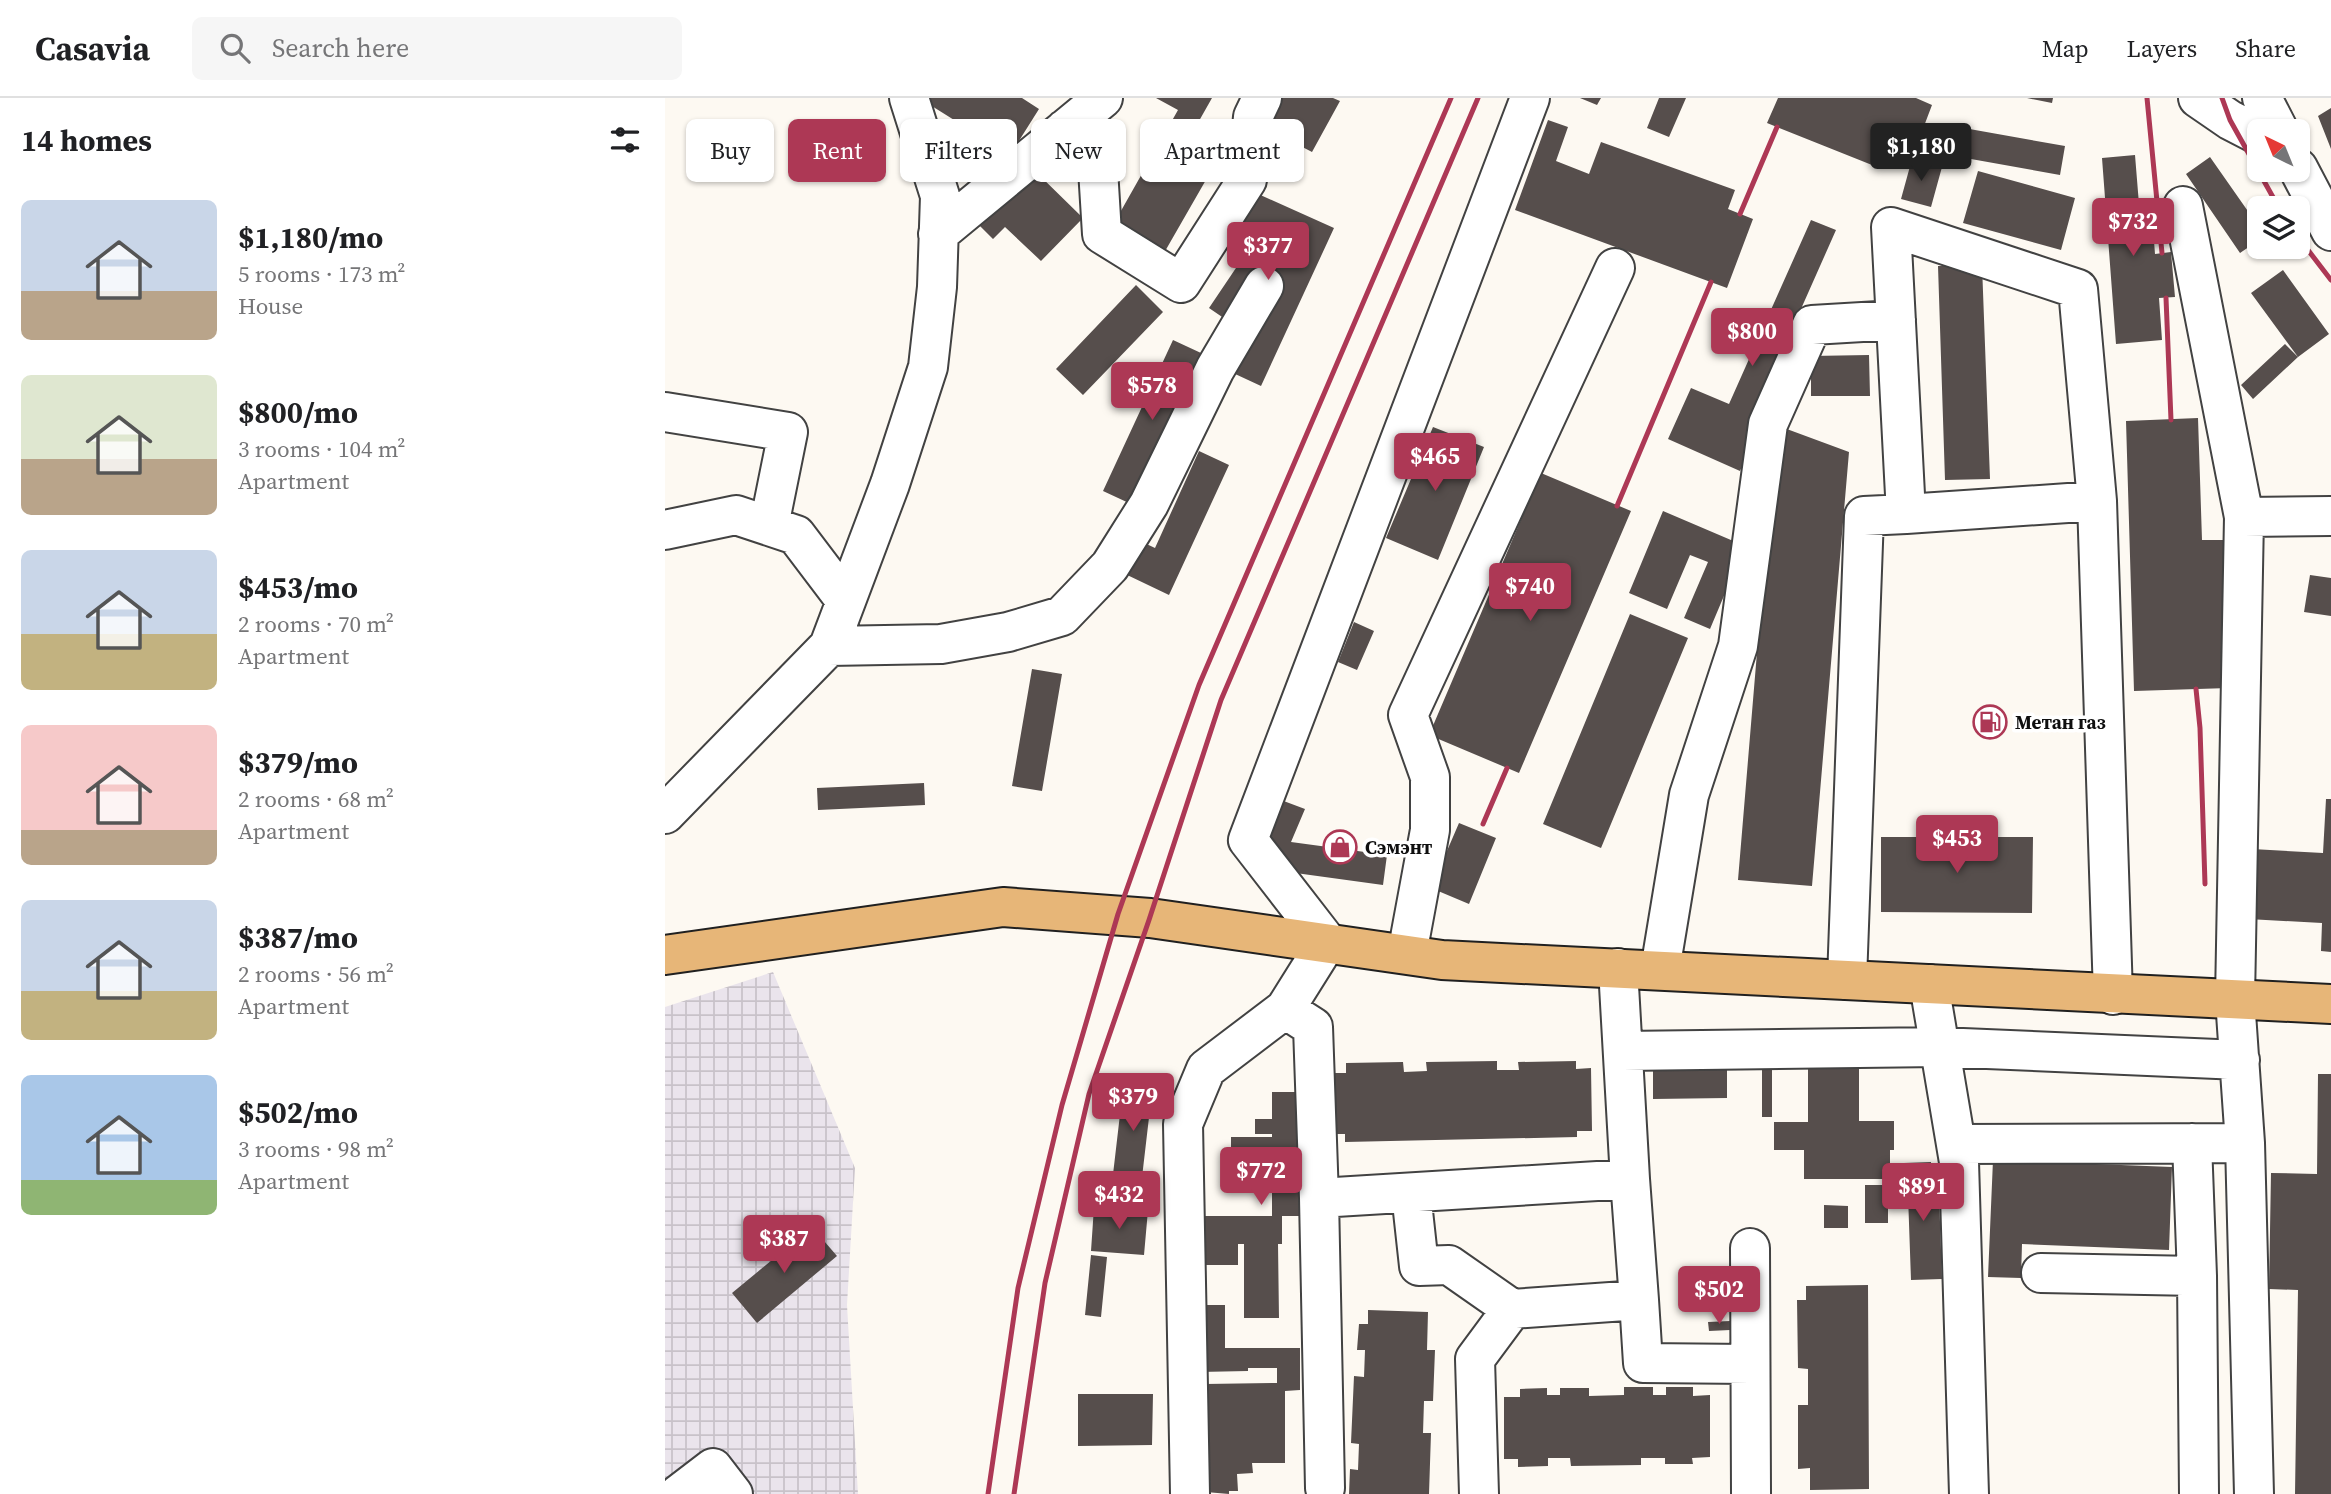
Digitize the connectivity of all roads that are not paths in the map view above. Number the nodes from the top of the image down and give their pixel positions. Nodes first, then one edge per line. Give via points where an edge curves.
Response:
1 (909, 98) edge
2 (1103, 98) edge
3 (1262, 98) edge
4 (1531, 98) edge
5 (2198, 98) edge
6 (2262, 98) edge
7 (1077, 119) edge
8 (2273, 119) edge
9 (2247, 129) edge
10 (1031, 157) edge
11 (1099, 182) edge
12 (2305, 182) edge
13 (2183, 206) dead end
14 (2331, 231) edge
15 (938, 234) junction
16 (1615, 268) dead end
17 (1264, 286) dead end
18 (1896, 320) junction
19 (665, 412) edge
20 (2097, 501) junction
21 (1906, 514) junction
22 (2331, 516) edge
23 (2244, 517) junction
24 (769, 526) junction
25 (665, 530) edge
26 (846, 601) junction
27 (829, 646) junction
28 (665, 814) edge
29 (1327, 943) junction
30 (1407, 954) junction
31 (665, 955) edge
32 (1618, 968) junction
33 (1660, 970) junction
34 (1847, 980) junction
35 (1929, 984) junction
36 (2113, 995) junction
37 (2235, 999) junction
38 (2331, 1004) edge
39 (1285, 1009) junction
40 (1940, 1047) junction
41 (1623, 1051) junction
42 (2239, 1060) junction
43 (2192, 1143) junction
44 (2245, 1143) junction
45 (1956, 1144) junction
46 (1630, 1180) junction
47 (1411, 1193) junction
48 (1319, 1198) junction
49 (1750, 1248) dead end
50 (2041, 1273) dead end
51 (2197, 1276) junction
52 (1639, 1300) junction
53 (1512, 1308) junction
54 (1750, 1364) junction
55 (1325, 1488) dead end
56 (1751, 1493) edge
57 (679, 1494) edge
58 (733, 1494) edge
59 (1190, 1494) edge
60 (1479, 1494) edge
61 (1969, 1494) edge
62 (2199, 1494) edge
63 (2254, 1494) edge

1 - 15 street via 940,196
2 - 7 street
3 - 11 street via 1253,117 1247,180 1181,283 1102,234
4 - 29 street via 1248,840
5 - 9 street
6 - 8 street
10 - 15 street
12 - 14 street
13 - 23 street
15 - 26 street via 927,367
16 - 30 street via 1408,715 1430,777 1430,830
17 - 27 street via 1215,369 1149,504 1110,566 1062,616 941,644
18 - 20 street via 1891,227 2077,289
18 - 21 street
18 - 33 street via 1812,325 1767,424 1738,646 1689,794
19 - 24 street via 788,432
20 - 21 street
20 - 36 street
21 - 34 street via 1864,516
22 - 23 street
23 - 37 street
24 - 25 street via 736,515
24 - 26 street via 796,535
26 - 27 street
27 - 28 street
29 - 30 main road
29 - 31 main road via 1118,914 1003,907
29 - 39 street
30 - 32 main road via 1442,960
32 - 33 main road
32 - 41 street
33 - 34 main road
34 - 35 main road
35 - 36 main road
35 - 40 street
36 - 37 main road
37 - 38 main road
37 - 42 street
39 - 48 street via 1313,1027
39 - 59 street via 1206,1069 1183,1124
40 - 41 street
40 - 42 street
40 - 45 street
41 - 46 street
42 - 44 street
43 - 44 street
43 - 45 street
43 - 51 street
44 - 63 street
45 - 61 street
46 - 47 street
46 - 52 street
47 - 48 street
47 - 53 street via 1419,1266 1449,1265
48 - 55 street
49 - 54 street
50 - 51 street
51 - 62 street
52 - 53 street
52 - 54 street via 1643,1363
53 - 60 street via 1475,1359
54 - 56 street
57 - 58 street via 713,1468

